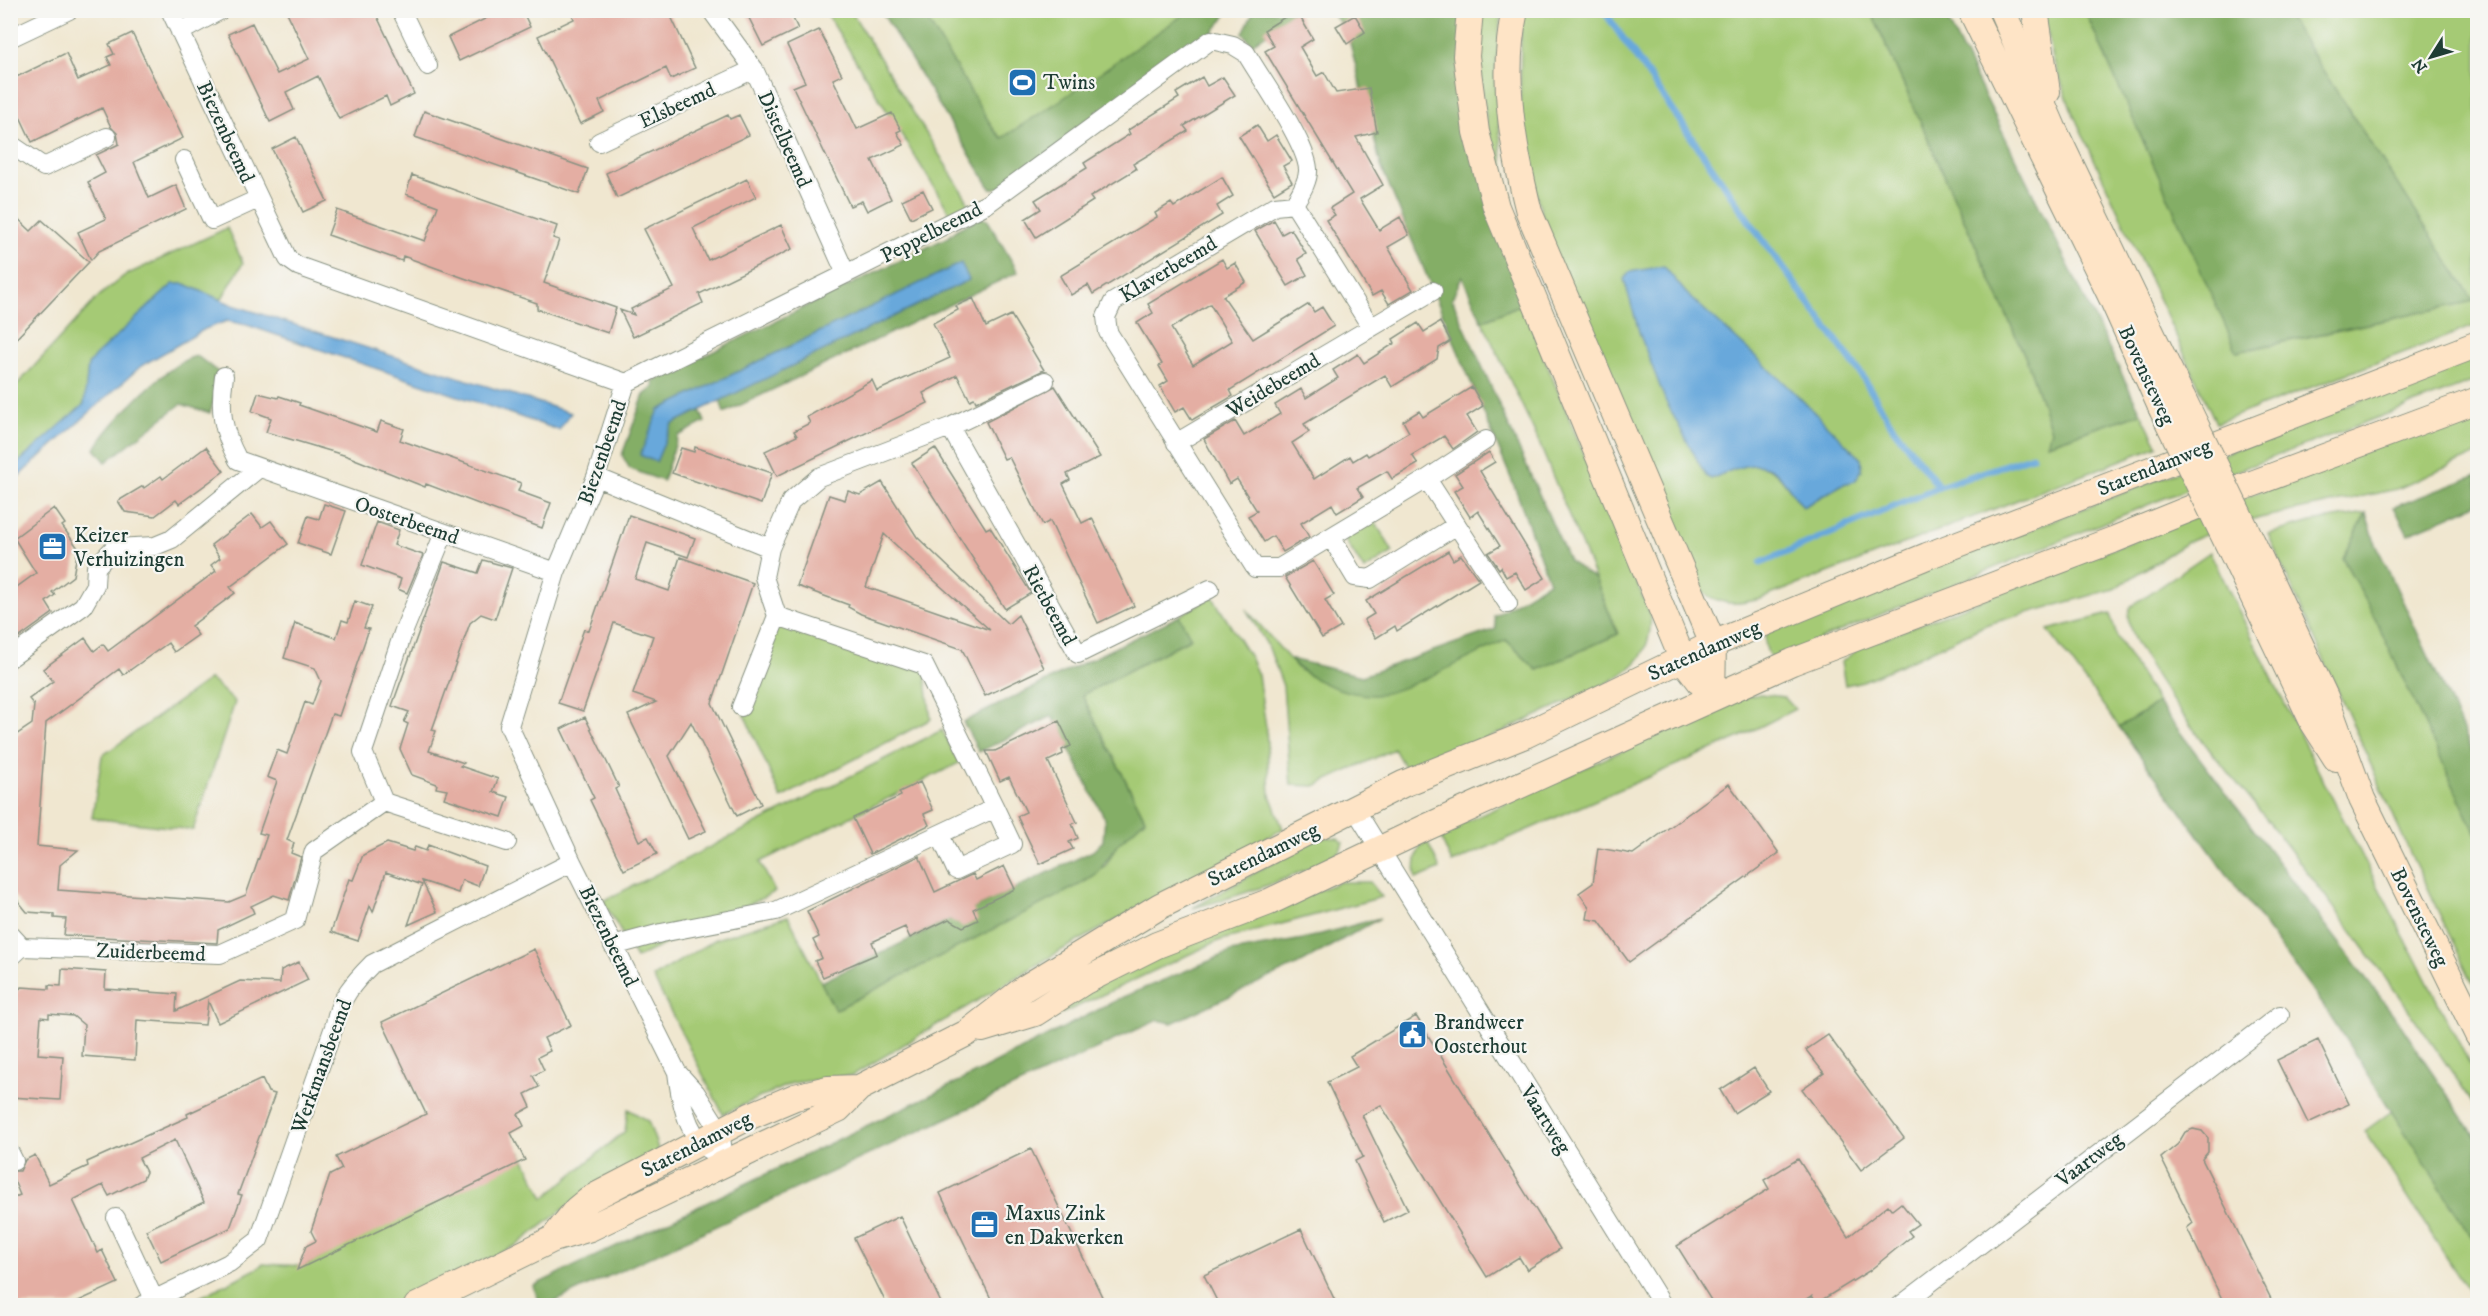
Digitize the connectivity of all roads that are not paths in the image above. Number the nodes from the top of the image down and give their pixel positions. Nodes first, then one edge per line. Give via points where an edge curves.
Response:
1 (69, 10) edge
2 (170, 10) edge
3 (221, 10) edge
4 (401, 10) edge
5 (711, 10) edge
6 (1470, 10) edge
7 (1515, 10) edge
8 (1971, 10) edge
9 (2001, 10) edge
10 (2035, 10) edge
11 (180, 32) junction
12 (10, 38) edge
13 (428, 66) dead end
14 (754, 69) junction
15 (2053, 128) junction
16 (107, 137) dead end
17 (599, 142) dead end
18 (10, 144) edge
19 (184, 160) dead end
20 (258, 199) junction
21 (1294, 204) junction
22 (846, 274) junction
23 (1433, 291) dead end
24 (1371, 327) junction
25 (2478, 344) edge
26 (224, 376) dead end
27 (1045, 381) dead end
28 (626, 383) junction
29 (2478, 400) edge
30 (2172, 403) junction
31 (950, 427) junction
32 (1486, 440) dead end
33 (1176, 443) junction
34 (259, 468) junction
35 (596, 477) junction
36 (1427, 479) junction
37 (1457, 525) junction
38 (444, 533) junction
39 (1331, 537) junction
40 (770, 548) junction
41 (556, 572) junction
42 (1210, 589) dead end
43 (1508, 604) dead end
44 (777, 616) junction
45 (1713, 644) junction
46 (10, 658) edge
47 (1682, 658) junction
48 (1712, 697) junction
49 (741, 706) dead end
50 (384, 802) junction
51 (995, 808) junction
52 (1354, 809) junction
53 (940, 835) junction
54 (507, 842) dead end
55 (1379, 850) junction
56 (572, 862) junction
57 (14, 946) edge
58 (613, 946) junction
59 (2280, 1015) dead end
60 (967, 1033) junction
61 (2478, 1035) edge
62 (859, 1088) junction
63 (709, 1137) junction
64 (725, 1165) junction
65 (116, 1218) dead end
66 (553, 1239) junction
67 (148, 1302) edge
68 (1655, 1302) edge
69 (417, 1305) edge
70 (1900, 1305) edge

1 - 12 street
2 - 11 street, Biezenbeemd
3 - 11 street
4 - 13 street
5 - 14 street, Distelbeemd
6 - 47 main road via 1466,56 1476,132 1496,207
7 - 45 main road via 1508,80 1516,158 1529,212
8 - 30 main road, Bovensteweg via 2112,298
9 - 15 main road, Bovensteweg
10 - 15 main road
11 - 20 street, Biezenbeemd
14 - 17 street, Elsbeemd
14 - 22 street, Distelbeemd
15 - 30 main road, Bovensteweg
16 - 18 street via 44,167
19 - 20 street via 212,220
20 - 28 street, Biezenbeemd via 288,259 298,266
21 - 22 street, Peppelbeemd via 1308,170 1302,148 1246,53 1211,40 987,204
21 - 24 street
21 - 33 street, Klaverbeemd via 1275,206 1113,302 1106,317 1108,332
22 - 28 street, Peppelbeemd
23 - 24 street, Weidebeemd
24 - 33 street, Weidebeemd
25 - 45 main road, Statendamweg via 1927,556
26 - 34 street, Oosterbeemd via 220,404 227,439 238,460
27 - 31 street
28 - 35 street, Biezenbeemd
29 - 48 main road, Statendamweg via 1792,662
30 - 61 main road, Bovensteweg, bridge via 2243,548 2313,722 2362,799
31 - 40 street via 819,477 790,501
31 - 42 street, Rietbeemd via 1078,654
32 - 36 street, Klaverbeemd
33 - 39 street, Klaverbeemd via 1255,568 1279,568
34 - 38 street, Oosterbeemd
34 - 46 street via 172,539 154,546 114,548 96,567 95,585 83,606
35 - 40 street
35 - 41 street, Biezenbeemd
36 - 37 street
36 - 39 street, Klaverbeemd
37 - 39 street via 1370,579 1355,577
37 - 43 street
38 - 41 street, Oosterbeemd
38 - 50 street via 403,633 363,752
40 - 44 street via 764,577
41 - 56 street, Biezenbeemd via 509,726
44 - 49 street
44 - 51 street via 924,665
45 - 47 main road, Statendamweg
45 - 48 main road
47 - 48 main road
47 - 52 main road, Statendamweg via 1525,735 1403,784
48 - 55 main road, Statendamweg
50 - 54 street
50 - 57 street, Zuiderbeemd via 315,851 295,920 220,954
51 - 53 street
51 - 53 street via 1012,844 956,870
52 - 55 street, Vaartweg
52 - 60 main road, Statendamweg via 1160,906 1024,988
53 - 58 street via 776,911
55 - 60 main road, Statendamweg via 1269,902 1157,945 1085,981 1035,1013
55 - 68 street, Vaartweg
56 - 58 street, Biezenbeemd
56 - 67 street, Werkmansbeemd via 372,964 351,986 337,1011 259,1240 229,1263
58 - 63 street, Biezenbeemd via 676,1072 696,1093
59 - 70 street, Vaartweg
60 - 62 main road, Statendamweg
62 - 63 main road, Statendamweg via 828,1089 795,1097
62 - 64 main road, Statendamweg via 838,1109
63 - 64 street, Biezenbeemd
63 - 66 main road, Statendamweg via 588,1200
64 - 66 main road, Statendamweg via 590,1228
65 - 67 street, Werkmansbeemd
66 - 69 main road, Statendamweg

